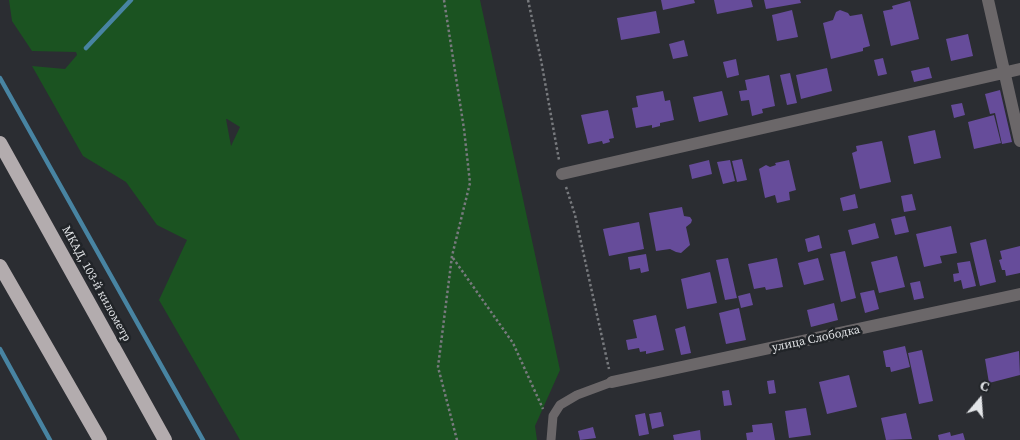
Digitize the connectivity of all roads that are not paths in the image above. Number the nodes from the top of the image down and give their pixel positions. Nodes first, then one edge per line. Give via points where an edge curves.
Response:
1 (988, 0) edge
2 (1020, 69) edge
3 (1004, 72) junction
4 (1020, 140) edge
5 (0, 144) edge
6 (562, 174) road end
7 (0, 266) edge
8 (1020, 294) edge
9 (612, 382) joint
10 (100, 440) edge
11 (165, 440) edge
12 (551, 440) edge

1 - 3 street
2 - 3 street
3 - 4 street
3 - 6 street
5 - 11 highway, МКАД, 103-й километр
7 - 10 highway
8 - 9 street, улица Слободка
9 - 12 lane via 560,405 553,416

